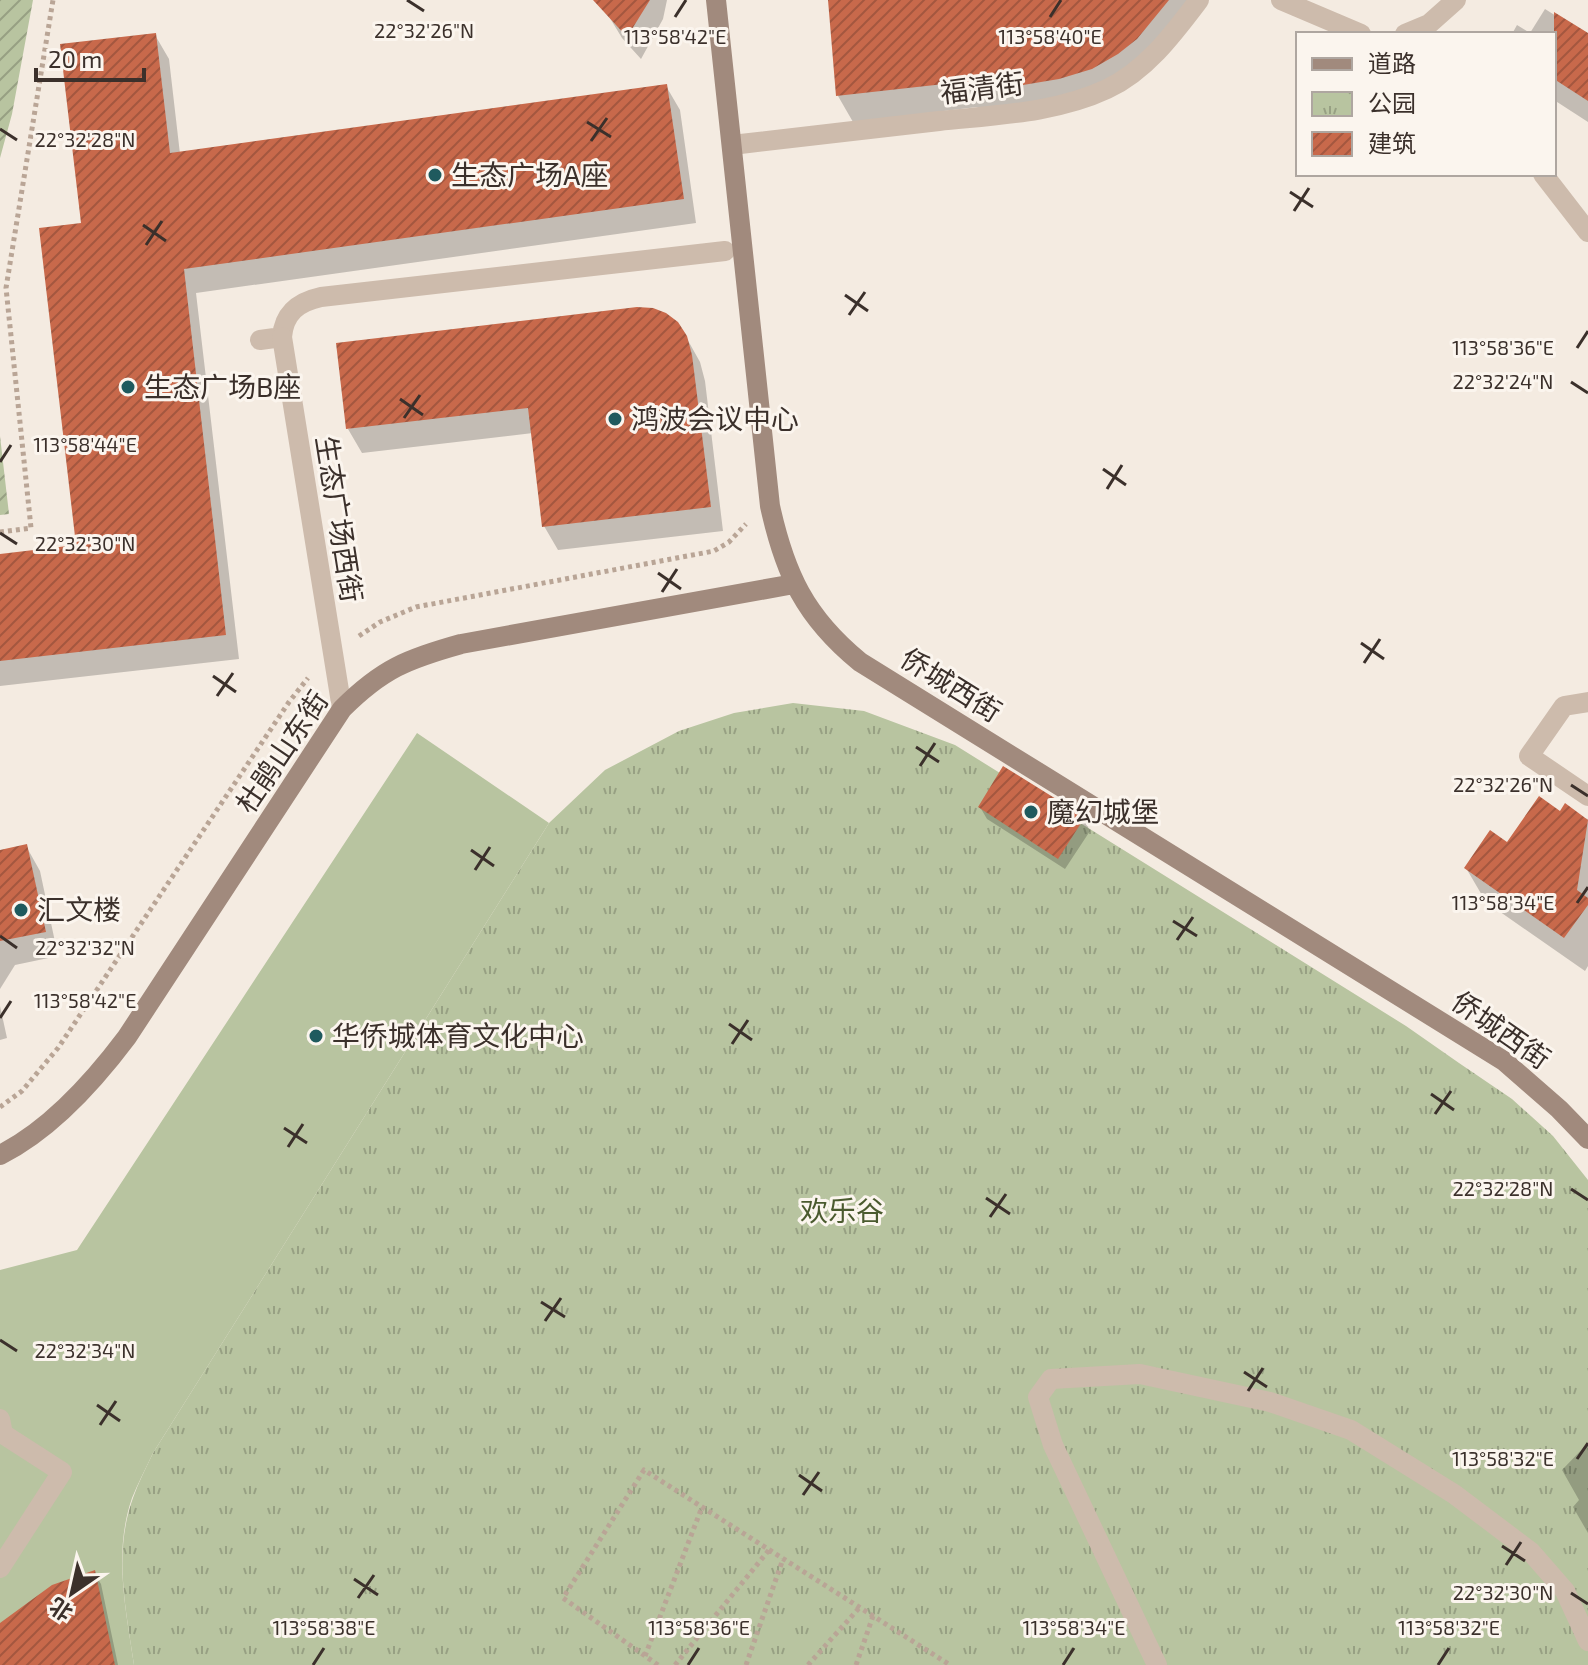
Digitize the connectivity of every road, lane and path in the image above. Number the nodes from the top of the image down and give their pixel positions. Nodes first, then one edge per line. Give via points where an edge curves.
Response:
1 (53, 0) edge
2 (716, 0) edge
3 (1199, 0) edge
4 (1281, 0) edge
5 (1456, 0) edge
6 (1433, 29) edge
7 (1356, 32) edge
8 (732, 145) junction
9 (1545, 176) edge
10 (1588, 232) edge
11 (725, 251) dead end
12 (282, 337) junction
13 (260, 340) dead end
14 (749, 520) dead end
15 (0, 532) edge
16 (794, 584) junction
17 (333, 654) junction
18 (1588, 702) edge
19 (342, 709) junction
20 (1588, 796) edge
21 (0, 1107) edge
22 (1588, 1139) edge
23 (0, 1155) edge
24 (0, 1419) edge
25 (702, 1507) junction
26 (769, 1550) junction
27 (783, 1559) junction
28 (0, 1568) edge
29 (860, 1607) junction
30 (873, 1616) junction
31 (1588, 1641) edge
32 (645, 1656) junction
33 (658, 1665) edge
34 (675, 1665) edge
35 (746, 1665) edge
36 (808, 1665) edge
37 (856, 1665) edge
38 (950, 1665) edge
39 (1157, 1665) edge

1 - 15 path via 6,288 31,528
2 - 8 street, 侨城西街
3 - 8 street, 福清街 via 1139,67 1110,88 1071,102
4 - 7 street
5 - 6 street
8 - 16 street, 侨城西街 via 770,506
9 - 10 street
11 - 12 street via 321,297 293,310
12 - 13 street
12 - 17 street, 生态广场西街
14 - 17 path via 714,551 416,607 380,622
16 - 19 street, 杜鹃山东街 via 461,644 388,670
16 - 22 street, 侨城西街 via 817,621 860,662 1504,1061
17 - 19 street, 生态广场西街
17 - 21 path via 289,702 58,1048 22,1091
18 - 20 street via 1564,706 1529,756
19 - 23 street, 杜鹃山东街 via 127,1037 94,1080
24 - 28 street via 3,1434 62,1472
25 - 26 path
25 - 32 path
25 - 32 path via 644,1470 563,1598
26 - 27 path
26 - 34 path
27 - 29 path
27 - 35 path
29 - 30 path
29 - 36 path
30 - 37 path
30 - 38 path
31 - 39 street via 1565,1591 1531,1552 1454,1494 1351,1430 1270,1402 1140,1374 1051,1379 1038,1397 1053,1445
32 - 33 path

